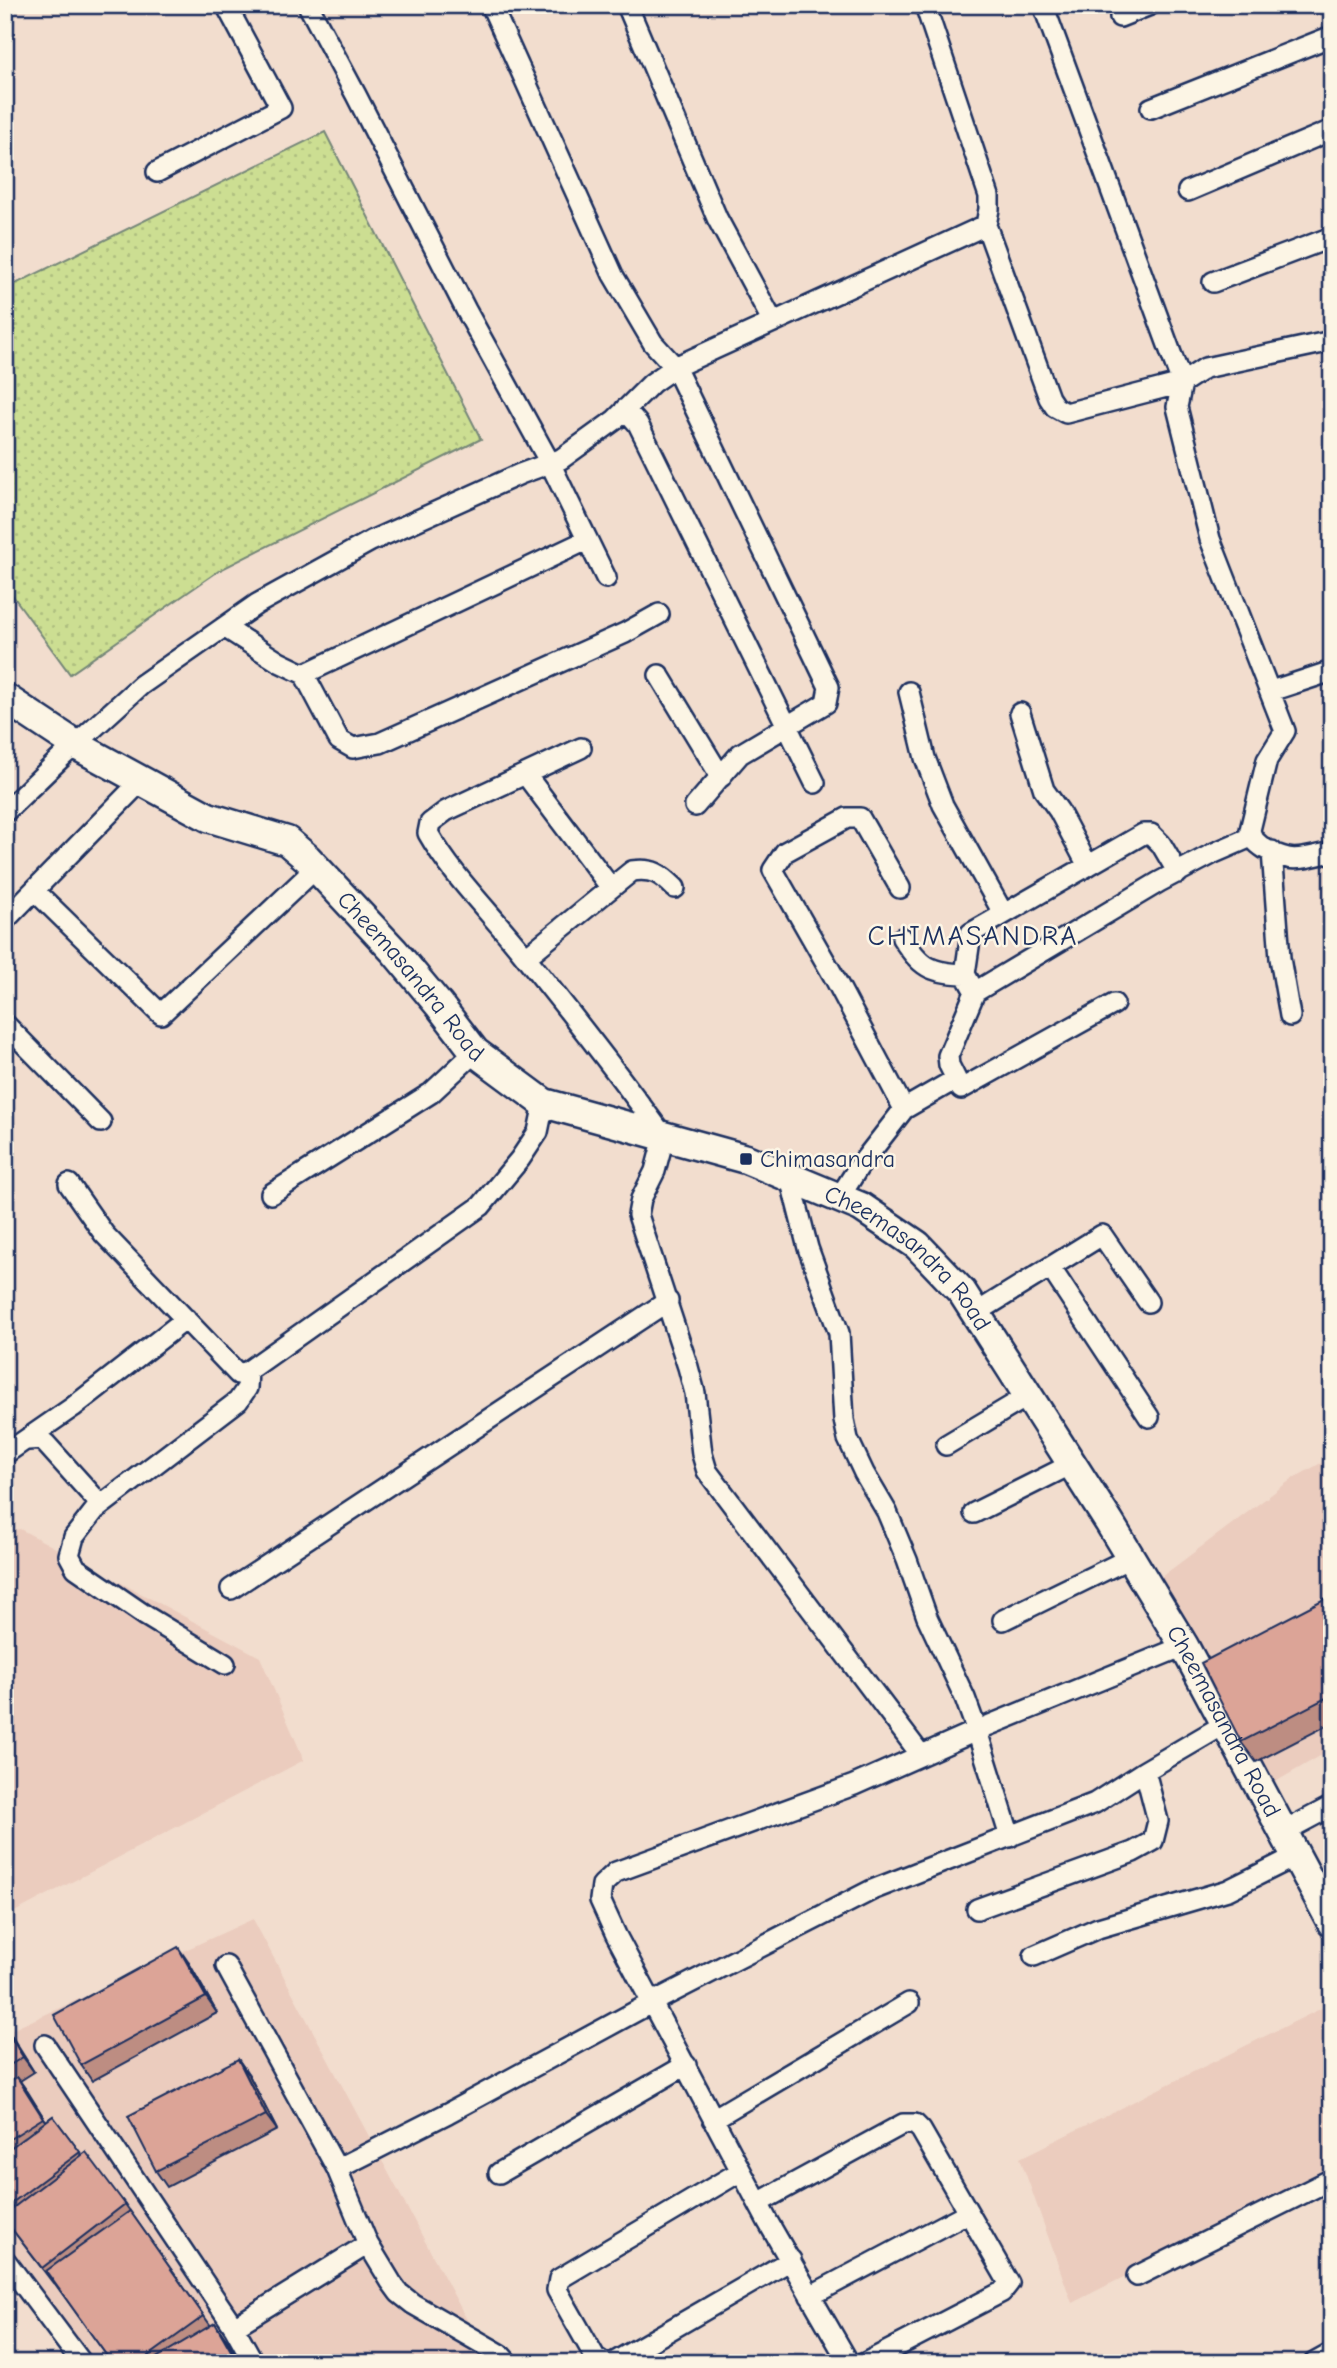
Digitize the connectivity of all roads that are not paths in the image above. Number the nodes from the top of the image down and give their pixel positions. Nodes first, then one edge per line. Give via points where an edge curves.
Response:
1 (226, 5) edge
2 (308, 5) edge
3 (491, 5) edge
4 (627, 5) edge
5 (925, 5) edge
6 (1043, 5) edge
7 (1150, 5) edge
8 (1120, 17) dead end
9 (1332, 36) edge
10 (1151, 108) dead end
11 (1332, 130) edge
12 (157, 172) dead end
13 (1188, 191) dead end
14 (986, 225) junction
15 (1332, 237) edge
16 (1213, 282) dead end
17 (773, 322) junction
18 (1332, 341) edge
19 (675, 367) junction
20 (1182, 383) junction
21 (625, 410) junction
22 (550, 463) junction
23 (587, 540) junction
24 (606, 578) dead end
25 (659, 614) dead end
26 (224, 627) junction
27 (1332, 671) edge
28 (304, 674) junction
29 (659, 675) dead end
30 (1271, 691) junction
31 (909, 692) dead end
32 (5, 698) edge
33 (1020, 713) dead end
34 (786, 727) junction
35 (76, 745) junction
36 (581, 748) dead end
37 (526, 775) junction
38 (721, 777) junction
39 (141, 780) junction
40 (814, 783) dead end
41 (695, 806) dead end
42 (5, 812) edge
43 (1251, 836) junction
44 (1272, 851) junction
45 (1332, 852) edge
46 (1088, 866) junction
47 (316, 868) junction
48 (1178, 873) junction
49 (611, 888) junction
50 (675, 888) dead end
51 (900, 888) dead end
52 (35, 891) junction
53 (1003, 913) junction
54 (5, 920) edge
55 (902, 938) dead end
56 (526, 957) junction
57 (965, 974) junction
58 (975, 992) junction
59 (1114, 1004) dead end
60 (1290, 1016) dead end
61 (5, 1024) edge
62 (475, 1052) junction
63 (956, 1079) junction
64 (544, 1103) junction
65 (904, 1109) junction
66 (100, 1122) dead end
67 (664, 1137) junction
68 (790, 1178) junction
69 (69, 1184) dead end
70 (271, 1194) dead end
71 (839, 1198) junction
72 (1050, 1267) junction
73 (668, 1301) junction
74 (1148, 1303) dead end
75 (976, 1312) junction
76 (186, 1319) junction
77 (248, 1371) junction
78 (1028, 1395) junction
79 (1149, 1417) dead end
80 (28, 1440) junction
81 (946, 1445) dead end
82 (5, 1454) edge
83 (1072, 1464) junction
84 (101, 1505) junction
85 (974, 1513) dead end
86 (1130, 1558) junction
87 (231, 1589) dead end
88 (1003, 1620) dead end
89 (1184, 1646) junction
90 (225, 1664) dead end
91 (1225, 1724) junction
92 (977, 1731) junction
93 (921, 1755) junction
94 (1145, 1771) junction
95 (1332, 1806) edge
96 (1283, 1832) junction
97 (1010, 1837) junction
98 (1296, 1856) junction
99 (978, 1909) dead end
100 (1332, 1923) edge
101 (1034, 1956) dead end
102 (226, 1966) dead end
103 (653, 2002) junction
104 (909, 2003) dead end
105 (45, 2045) dead end
106 (686, 2066) junction
107 (713, 2119) junction
108 (337, 2168) junction
109 (741, 2171) junction
110 (499, 2173) dead end
111 (1332, 2179) edge
112 (758, 2203) junction
113 (967, 2213) junction
114 (368, 2245) junction
115 (5, 2260) edge
116 (790, 2260) junction
117 (1137, 2276) dead end
118 (810, 2296) junction
119 (233, 2327) junction
120 (1332, 2353) edge
121 (82, 2363) edge
122 (254, 2363) edge
123 (508, 2363) edge
124 (605, 2363) edge
125 (849, 2363) edge
126 (865, 2363) edge
127 (1314, 2363) edge

1 - 12 street via 281,108
2 - 22 street
3 - 19 street via 613,275 653,343
4 - 17 street via 717,218
5 - 14 street via 989,196
6 - 20 street
7 - 8 street
9 - 10 street
11 - 13 street
14 - 17 street
14 - 20 street via 1055,407 1066,413
15 - 16 street
17 - 19 street
18 - 20 street via 1205,369
19 - 21 street
19 - 34 street via 828,687 826,704
20 - 30 street via 1177,407 1210,539
21 - 22 street via 582,446
21 - 34 street via 638,424
22 - 23 street
22 - 26 street via 370,541
23 - 24 street
23 - 28 street
25 - 28 street via 380,743 353,748 339,740
26 - 28 street
26 - 35 street via 141,685
27 - 30 street
29 - 38 street
30 - 43 street via 1285,731 1267,760
31 - 53 street via 925,758 943,805
32 - 35 street, Cheemasandra Road
33 - 46 street via 1044,790
34 - 38 street via 740,754
34 - 40 street
35 - 39 street, Cheemasandra Road
35 - 42 street
36 - 37 street
37 - 49 street
37 - 56 street via 446,811 430,823 428,833 453,873
38 - 41 street
39 - 47 street, Cheemasandra Road via 208,817 287,841
39 - 52 street
43 - 44 street
43 - 48 street
44 - 45 street via 1289,859
44 - 60 street via 1280,958
46 - 48 street via 1143,834 1151,834
46 - 53 street
47 - 52 street via 161,1014
47 - 62 street, Cheemasandra Road via 394,951
48 - 58 street
49 - 50 street via 632,871 644,869 663,875
49 - 56 street
51 - 65 street via 860,818 848,818 785,852 773,870
52 - 54 street
53 - 57 street via 971,933
55 - 57 street via 917,961 933,969
56 - 67 street
57 - 58 street
58 - 63 street via 948,1056
59 - 63 street via 961,1089
61 - 66 street
62 - 64 street, Cheemasandra Road
62 - 70 street via 431,1093
63 - 65 street
64 - 67 street, Cheemasandra Road
64 - 77 street via 538,1132 481,1206
65 - 71 street
67 - 68 street, Cheemasandra Road via 746,1159
67 - 73 street via 638,1215
68 - 71 street, Cheemasandra Road
68 - 92 street via 808,1248 839,1333 848,1439 887,1512 926,1617
69 - 76 street via 104,1234
71 - 75 street, Cheemasandra Road via 861,1207 917,1245
72 - 74 street via 1101,1236
72 - 75 street
72 - 79 street
73 - 87 street
73 - 93 street via 695,1393 707,1471
75 - 78 street, Cheemasandra Road
76 - 77 street via 227,1365 238,1374
76 - 80 street
77 - 84 street via 247,1388 239,1401
78 - 81 street
78 - 83 street, Cheemasandra Road
80 - 82 street
80 - 84 street via 40,1439 46,1444
83 - 85 street
83 - 86 street, Cheemasandra Road
84 - 90 street via 74,1537 69,1555 72,1564
86 - 88 street
86 - 89 street, Cheemasandra Road
89 - 91 street, Cheemasandra Road
89 - 92 street
91 - 94 street
91 - 96 street, Cheemasandra Road
92 - 93 street
92 - 97 street
93 - 103 street via 606,1879 600,1900 604,1911
94 - 97 street via 1095,1803
94 - 99 street via 1158,1821 1153,1841
95 - 96 street
96 - 98 street, Cheemasandra Road
97 - 103 street via 872,1890
98 - 100 street, Cheemasandra Road
98 - 101 street via 1228,1890 1098,1928
102 - 108 street
103 - 106 street
103 - 108 street
104 - 107 street
105 - 119 street
106 - 107 street
106 - 110 street
107 - 109 street
108 - 114 street
109 - 112 street
109 - 124 street via 559,2279 557,2290 595,2357
111 - 117 street
112 - 113 street via 903,2124 915,2124
112 - 116 street
113 - 118 street
113 - 126 street via 1009,2283 1002,2292
114 - 119 street
114 - 123 street via 399,2292 413,2304
115 - 121 street
116 - 118 street
116 - 124 street via 613,2363
118 - 125 street
119 - 122 street
120 - 127 street

